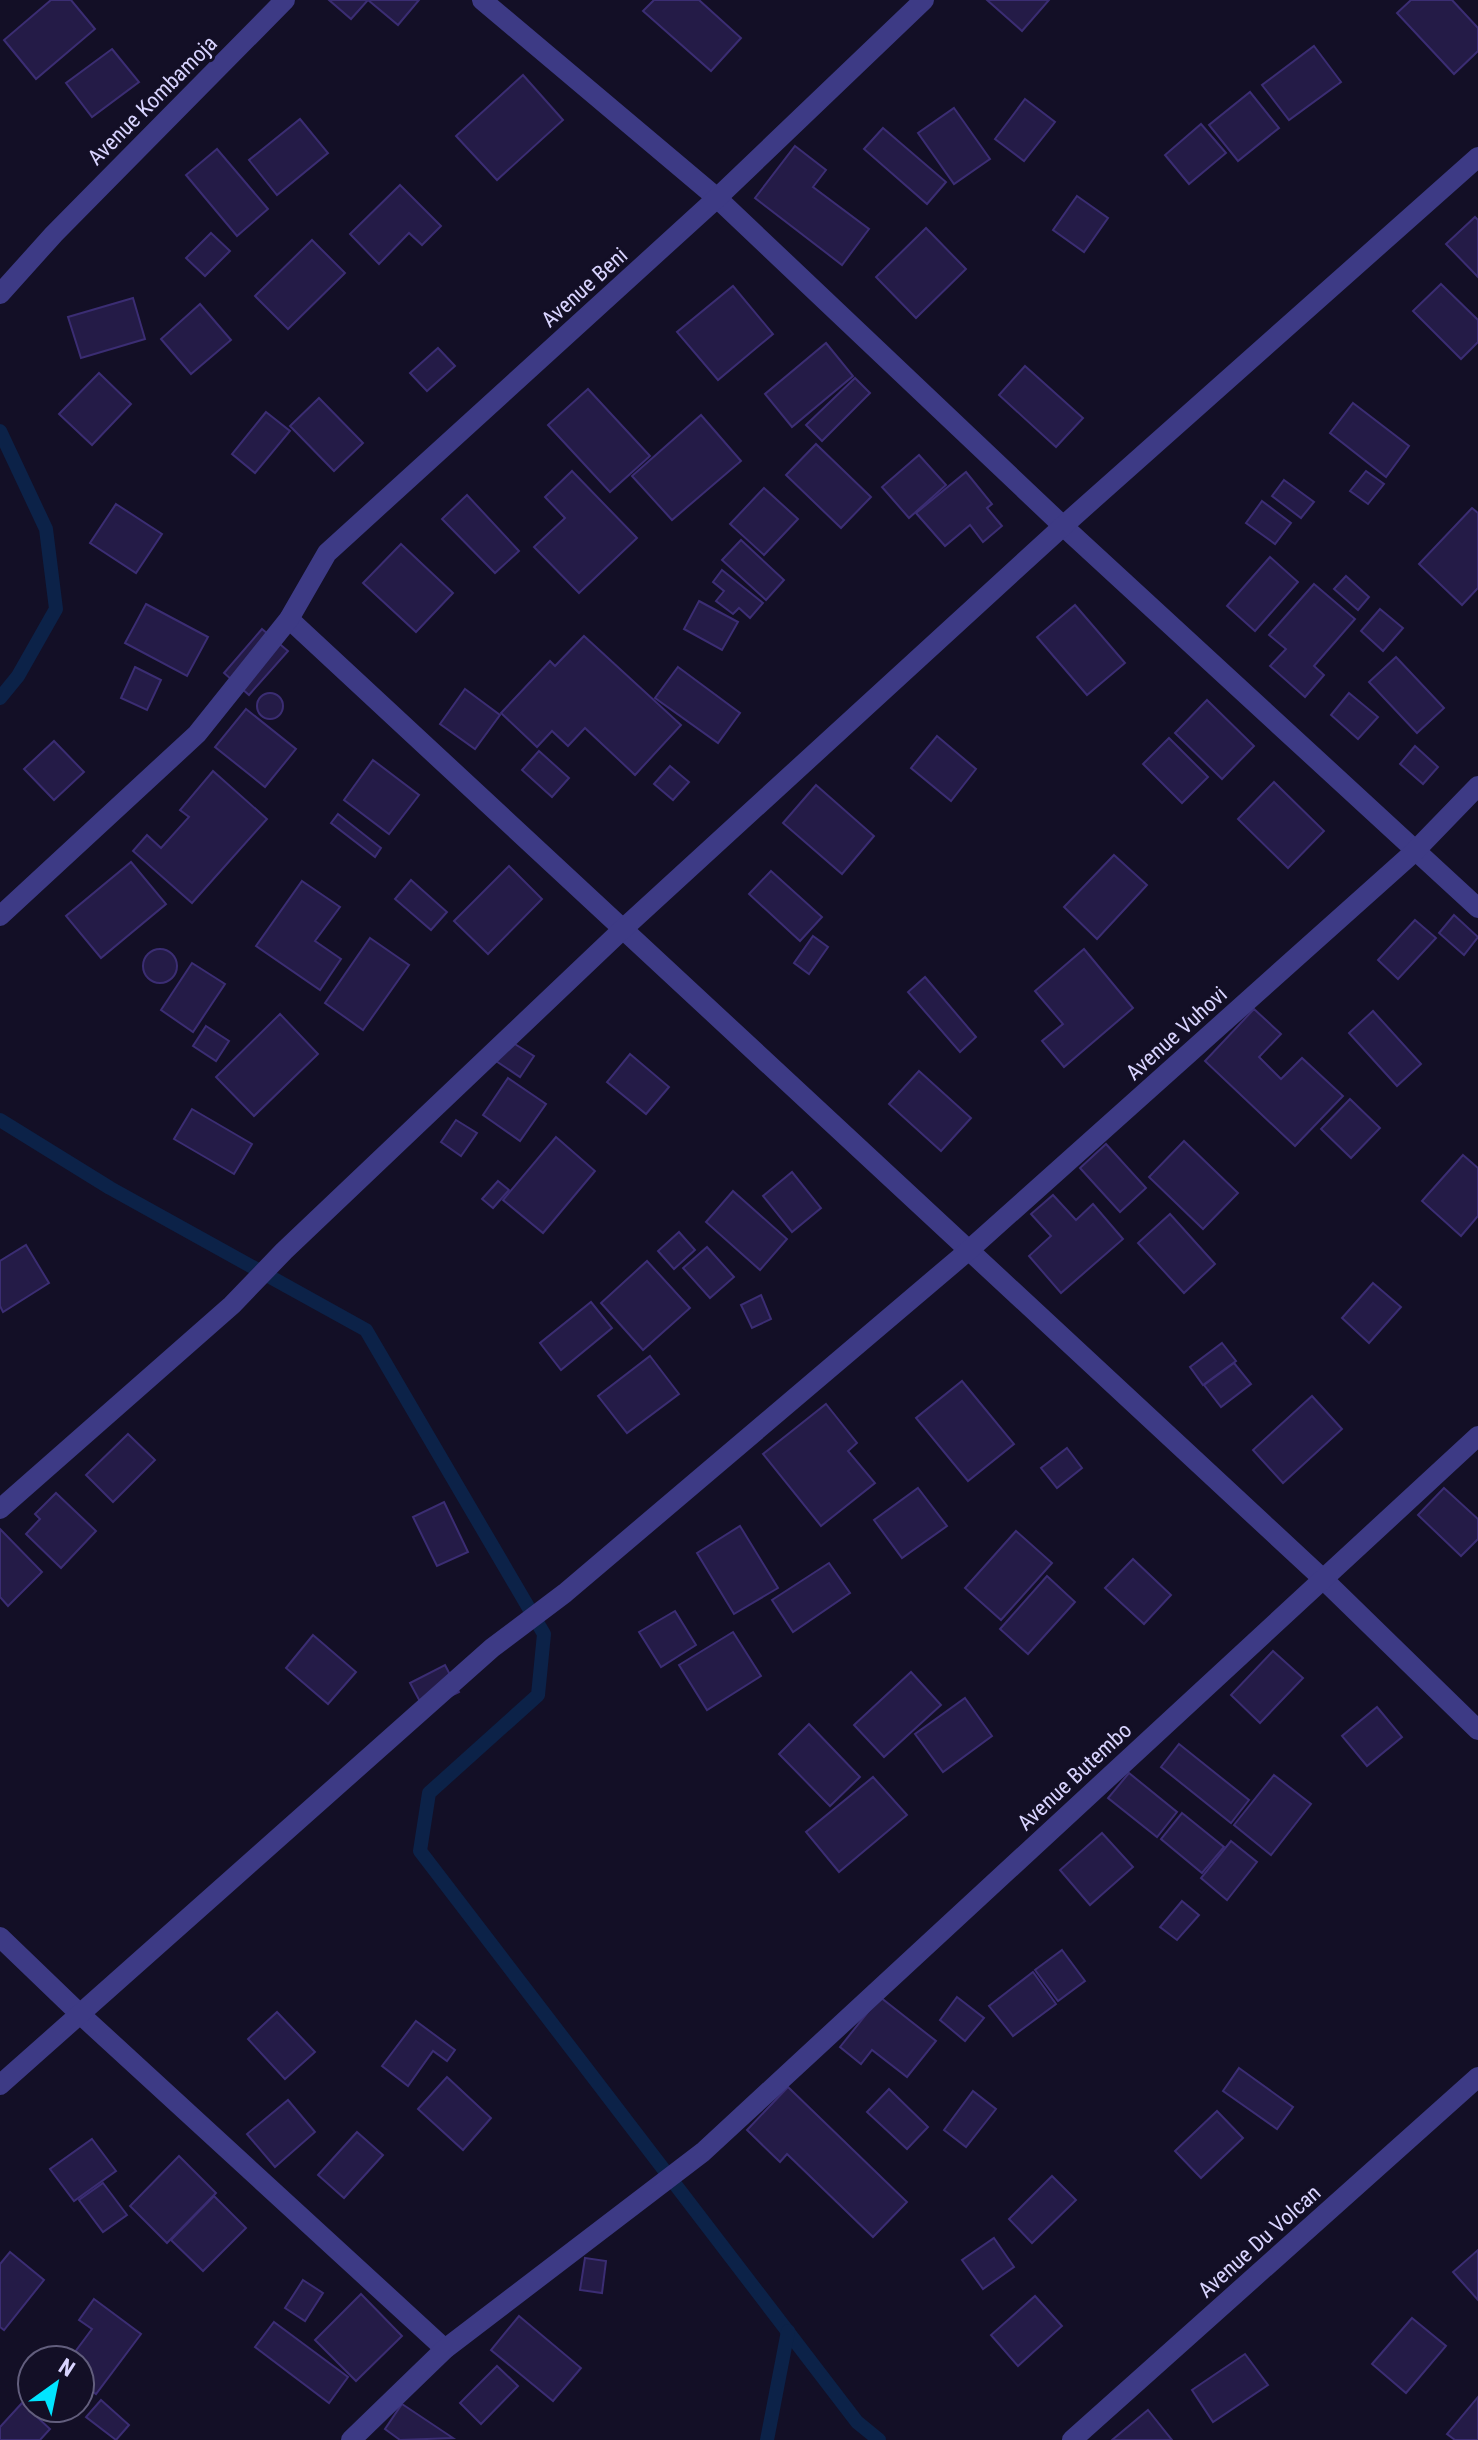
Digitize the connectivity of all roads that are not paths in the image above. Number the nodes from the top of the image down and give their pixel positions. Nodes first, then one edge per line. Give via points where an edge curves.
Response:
1 (285, 0) edge
2 (482, 0) edge
3 (924, 0) edge
4 (1478, 157) edge
5 (717, 198) junction
6 (0, 294) edge
7 (1063, 526) junction
8 (289, 619) junction
9 (1478, 786) edge
10 (1414, 852) junction
11 (1478, 908) edge
12 (0, 916) edge
13 (624, 928) junction
14 (969, 1250) junction
15 (1478, 1436) edge
16 (0, 1509) edge
17 (1323, 1579) junction
18 (1478, 1730) edge
19 (0, 1937) edge
20 (80, 2014) junction
21 (1478, 2077) edge
22 (0, 2085) edge
23 (445, 2349) junction
24 (353, 2439) edge
25 (1072, 2440) edge

1 - 6 street, Avenue Kombamoja
2 - 5 street
3 - 5 street, Avenue Beni
4 - 7 street
5 - 7 street
5 - 8 street, Avenue Beni via 327,553
7 - 10 street
7 - 13 street
8 - 12 street, Avenue Beni via 197,734
8 - 13 street
9 - 10 street, Avenue Vuhovi
10 - 11 street
10 - 14 street, Avenue Vuhovi
13 - 14 street
13 - 16 street via 232,1305
14 - 17 street
14 - 20 street, Avenue Vuhovi via 565,1593 492,1648
15 - 17 street, Avenue Butembo
17 - 18 street
17 - 23 street, Avenue Butembo via 703,2152
19 - 20 street
20 - 22 street, Avenue Vuhovi
20 - 23 street
21 - 25 street, Avenue Du Volcan
23 - 24 street, Avenue Butembo

